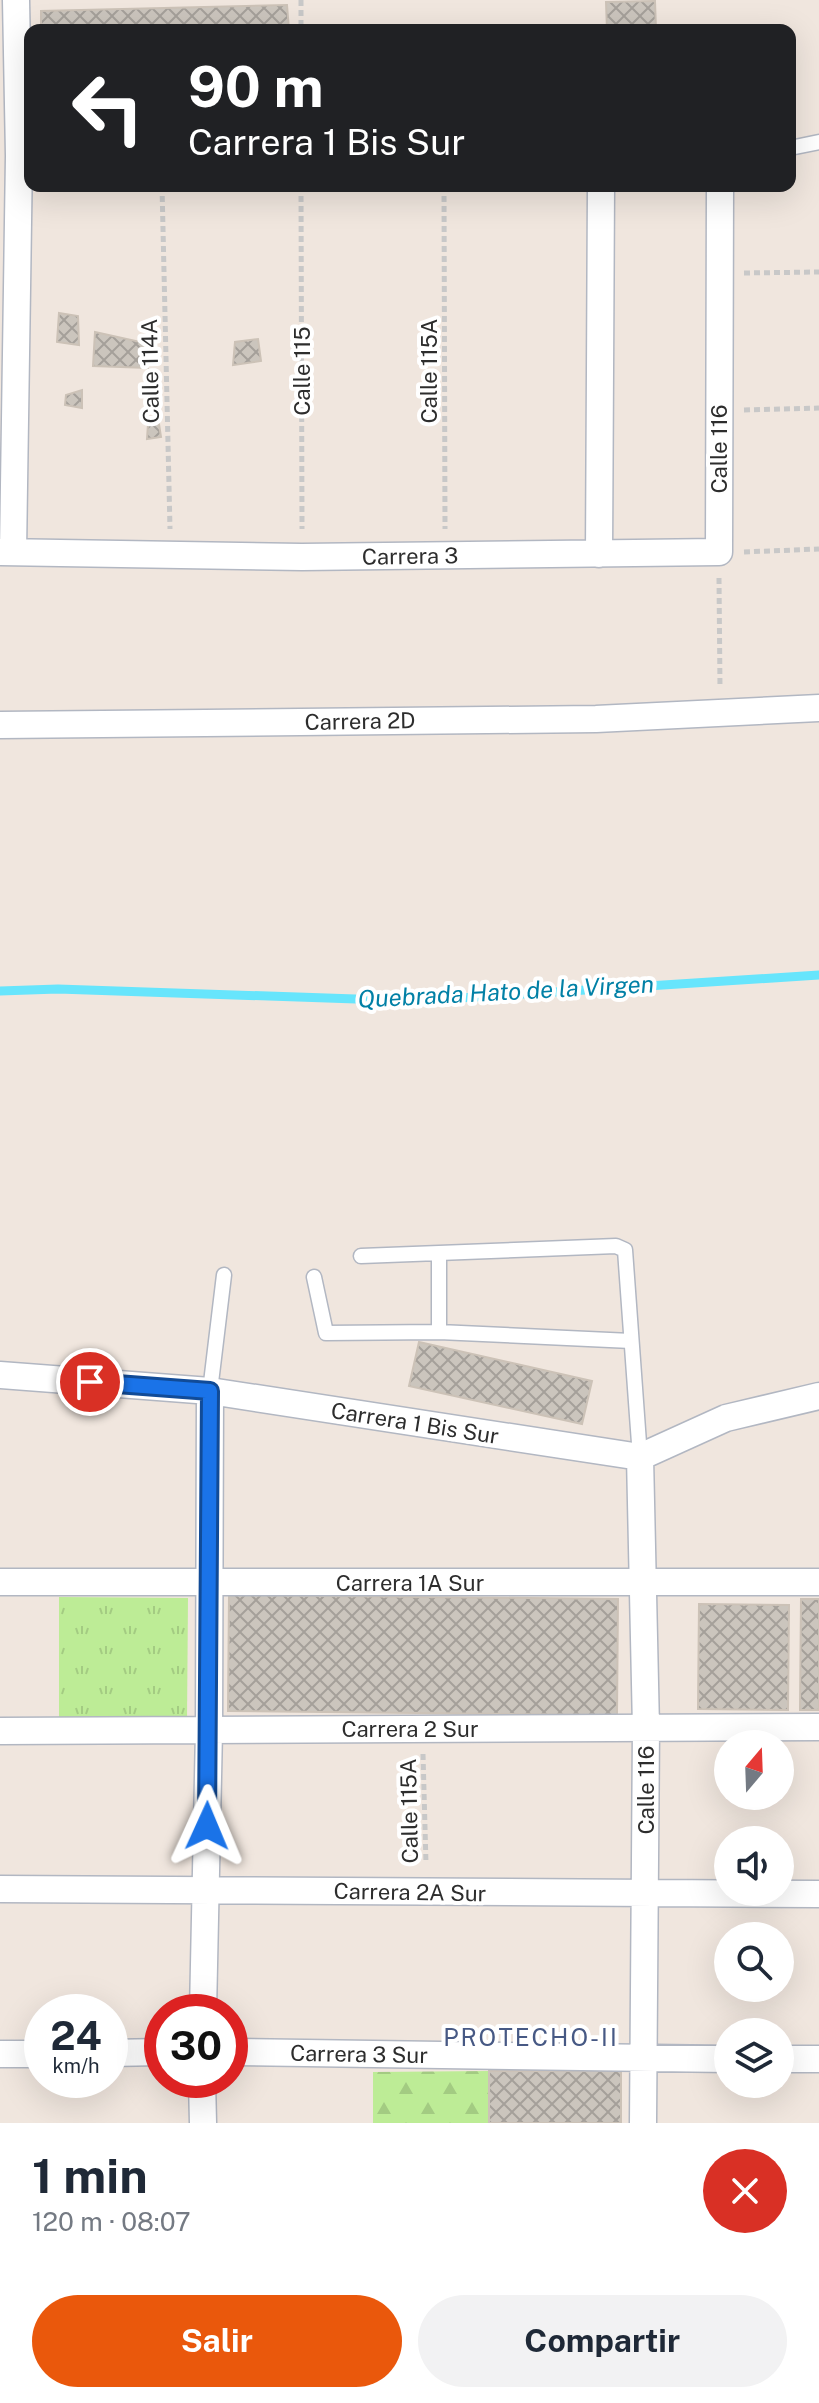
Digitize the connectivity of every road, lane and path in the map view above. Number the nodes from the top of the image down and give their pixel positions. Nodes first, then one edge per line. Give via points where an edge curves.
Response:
1 (16, 0) edge
2 (301, 0) edge
3 (301, 24) edge
4 (24, 139) edge
5 (819, 142) edge
6 (796, 147) edge
7 (24, 177) edge
8 (162, 192) edge
9 (301, 192) edge
10 (444, 192) edge
11 (601, 192) edge
12 (720, 192) edge
13 (819, 272) edge
14 (719, 274) junction
15 (819, 408) edge
16 (718, 411) junction
17 (819, 549) edge
18 (6, 552) edge
19 (719, 552) junction
20 (599, 554) junction
21 (445, 555) junction
22 (170, 556) junction
23 (302, 557) junction
24 (819, 708) edge
25 (720, 712) junction
26 (0, 725) edge
27 (439, 1254) junction
28 (361, 1256) dead end
29 (224, 1275) dead end
30 (314, 1277) dead end
31 (439, 1332) junction
32 (631, 1341) junction
33 (0, 1375) edge
34 (210, 1391) junction
35 (819, 1396) edge
36 (640, 1457) junction
37 (0, 1582) edge
38 (207, 1582) junction
39 (819, 1582) edge
40 (645, 1584) junction
41 (819, 1727) edge
42 (646, 1728) junction
43 (423, 1729) junction
44 (209, 1730) junction
45 (0, 1731) edge
46 (0, 1889) edge
47 (206, 1889) junction
48 (426, 1892) junction
49 (819, 1894) edge
50 (646, 1895) junction
51 (203, 1994) edge
52 (248, 2052) edge
53 (0, 2054) edge
54 (24, 2054) edge
55 (645, 2059) junction
56 (714, 2059) edge
57 (794, 2059) edge
58 (819, 2059) edge
59 (202, 2098) edge
60 (203, 2123) edge
61 (643, 2123) edge

1 - 4 street
2 - 3 path
5 - 6 lane
7 - 18 street
8 - 22 path, Calle 114A
9 - 23 path, Calle 115
10 - 21 path, Calle 115A
11 - 20 street
12 - 14 street, Calle 116
13 - 14 path
14 - 16 street, Calle 116
15 - 16 path
16 - 19 street, Calle 116
17 - 19 path
18 - 22 street, Carrera 3
19 - 20 street, Carrera 3
19 - 25 path
20 - 21 street, Carrera 3
21 - 23 street, Carrera 3
22 - 23 street, Carrera 3
24 - 25 street, Carrera 2D
25 - 26 street, Carrera 2D via 596,719
27 - 28 lane
27 - 31 lane
27 - 32 lane via 616,1246 625,1250
29 - 34 lane
30 - 31 lane via 326,1333
31 - 32 lane
32 - 36 lane
33 - 34 street, Carrera 1 Bis Sur
34 - 36 street, Carrera 1 Bis Sur
34 - 38 street
35 - 36 street via 726,1418
36 - 40 street, Calle 116
37 - 38 street, Carrera 1A Sur
38 - 40 street, Carrera 1A Sur
38 - 44 street
39 - 40 street, Carrera 1A Sur
40 - 42 street, Calle 116
41 - 42 street, Carrera 2 Sur
42 - 43 street, Carrera 2 Sur
42 - 50 street, Calle 116
43 - 44 street, Carrera 2 Sur
43 - 48 path, Calle 115A
44 - 45 street, Carrera 2 Sur
44 - 47 street
46 - 47 street, Carrera 2A Sur
47 - 48 street, Carrera 2A Sur
47 - 51 street
48 - 50 street, Carrera 2A Sur
49 - 50 street, Carrera 2A Sur
50 - 55 street, Calle 116
52 - 55 street, Carrera 3 Sur
53 - 54 street
55 - 56 street, Carrera 3 Sur
55 - 61 street, Calle 116
57 - 58 street
59 - 60 street

